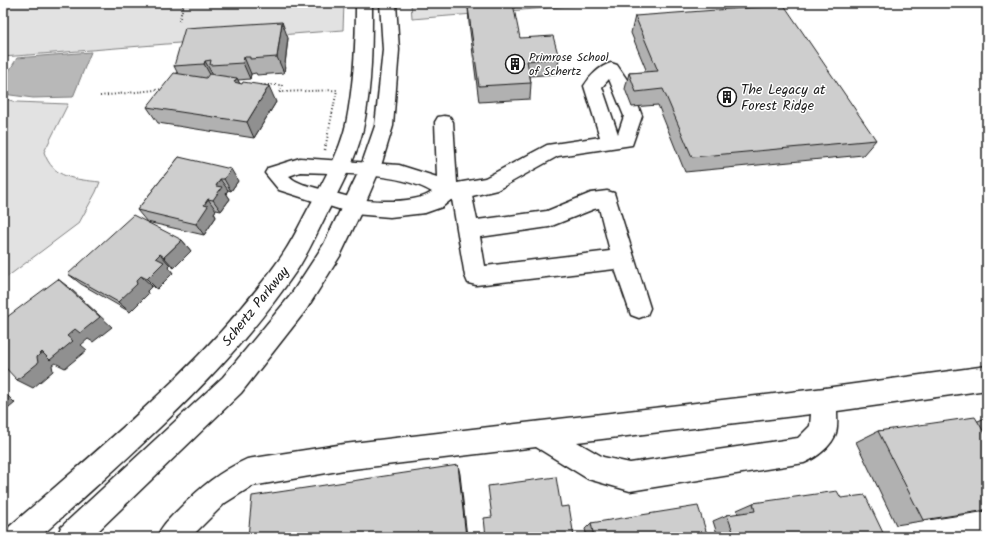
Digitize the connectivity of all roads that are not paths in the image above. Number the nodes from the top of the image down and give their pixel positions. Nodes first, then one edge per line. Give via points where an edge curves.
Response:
1 (364, 3) edge
2 (388, 3) edge
3 (444, 122) dead end
4 (618, 141) junction
5 (332, 164) junction
6 (370, 169) junction
7 (454, 191) junction
8 (325, 198) junction
9 (354, 206) junction
10 (468, 230) junction
11 (623, 259) junction
12 (638, 308) dead end
13 (987, 378) edge
14 (825, 400) junction
15 (538, 434) junction
16 (19, 537) edge
17 (71, 537) edge
18 (171, 537) edge

1 - 5 main road, Schertz Parkway via 364,52 355,125
2 - 6 main road via 391,50 384,126
3 - 7 main road
4 - 4 main road via 633,116 621,84 612,69 594,86
4 - 7 main road via 554,150 490,185
5 - 6 main road
5 - 8 main road, Schertz Parkway
5 - 8 main road via 300,165 275,174 286,185
6 - 7 main road via 399,172
6 - 9 main road
7 - 9 main road via 425,205 390,209
7 - 10 main road
8 - 9 main road
8 - 16 main road, Schertz Parkway via 290,262 250,316 213,357 154,417
9 - 17 main road via 332,250 298,303 232,385
10 - 11 main road via 476,276
10 - 11 main road via 549,219 591,201 607,199
11 - 12 main road
13 - 14 main road
14 - 15 main road
14 - 15 main road via 823,432 804,450 630,477 598,469
15 - 18 main road via 344,457 247,472 215,493

